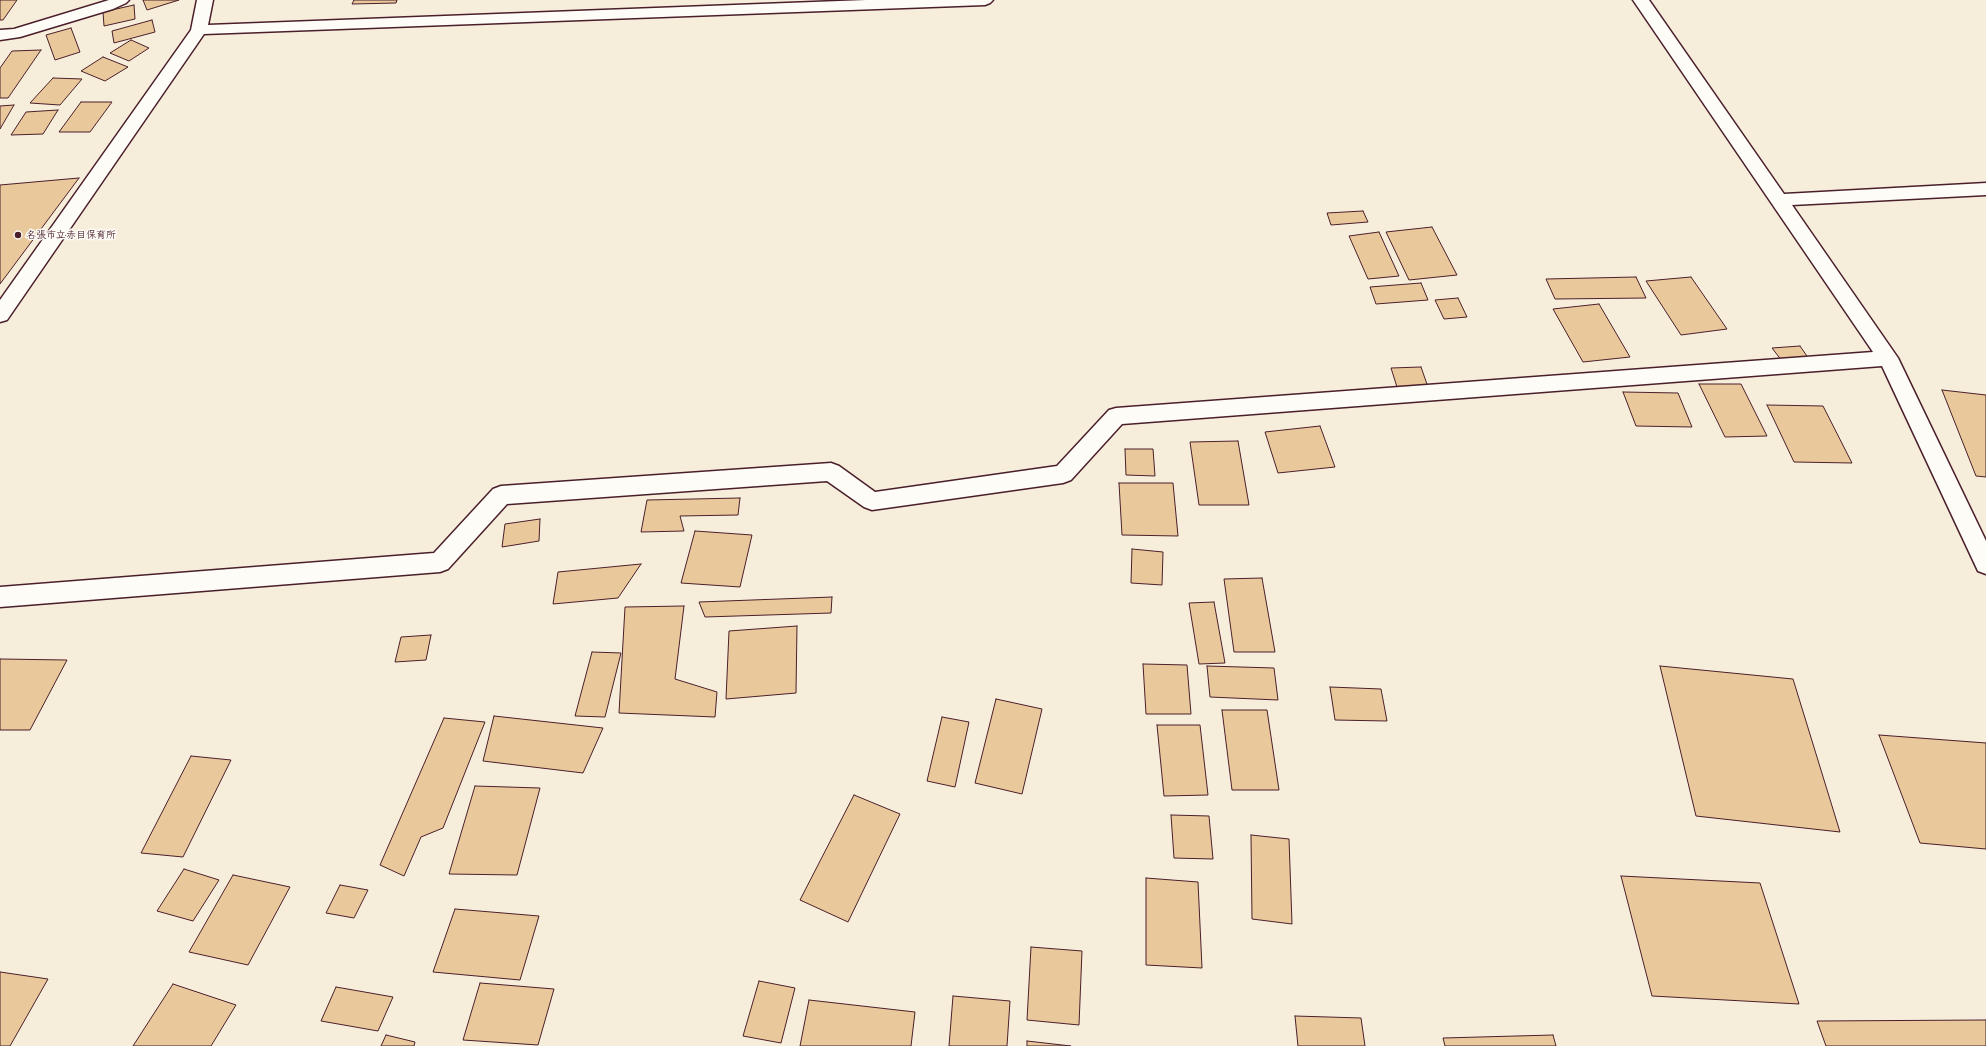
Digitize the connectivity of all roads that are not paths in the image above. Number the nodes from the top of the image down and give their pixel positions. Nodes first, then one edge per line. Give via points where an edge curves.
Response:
1 (121, 0) edge
2 (205, 0) edge
3 (985, 0) edge
4 (1641, 0) edge
5 (198, 30) junction
6 (0, 35) edge
7 (1986, 189) edge
8 (1780, 200) junction
9 (0, 315) edge
10 (1888, 358) junction
11 (1986, 564) edge
12 (0, 597) edge

1 - 6 street via 15,34
2 - 5 street
3 - 5 street
4 - 8 street
5 - 9 street
7 - 8 street
8 - 10 street
10 - 11 street
10 - 12 street via 1116,416 1063,474 872,500 831,472 500,495 440,562

